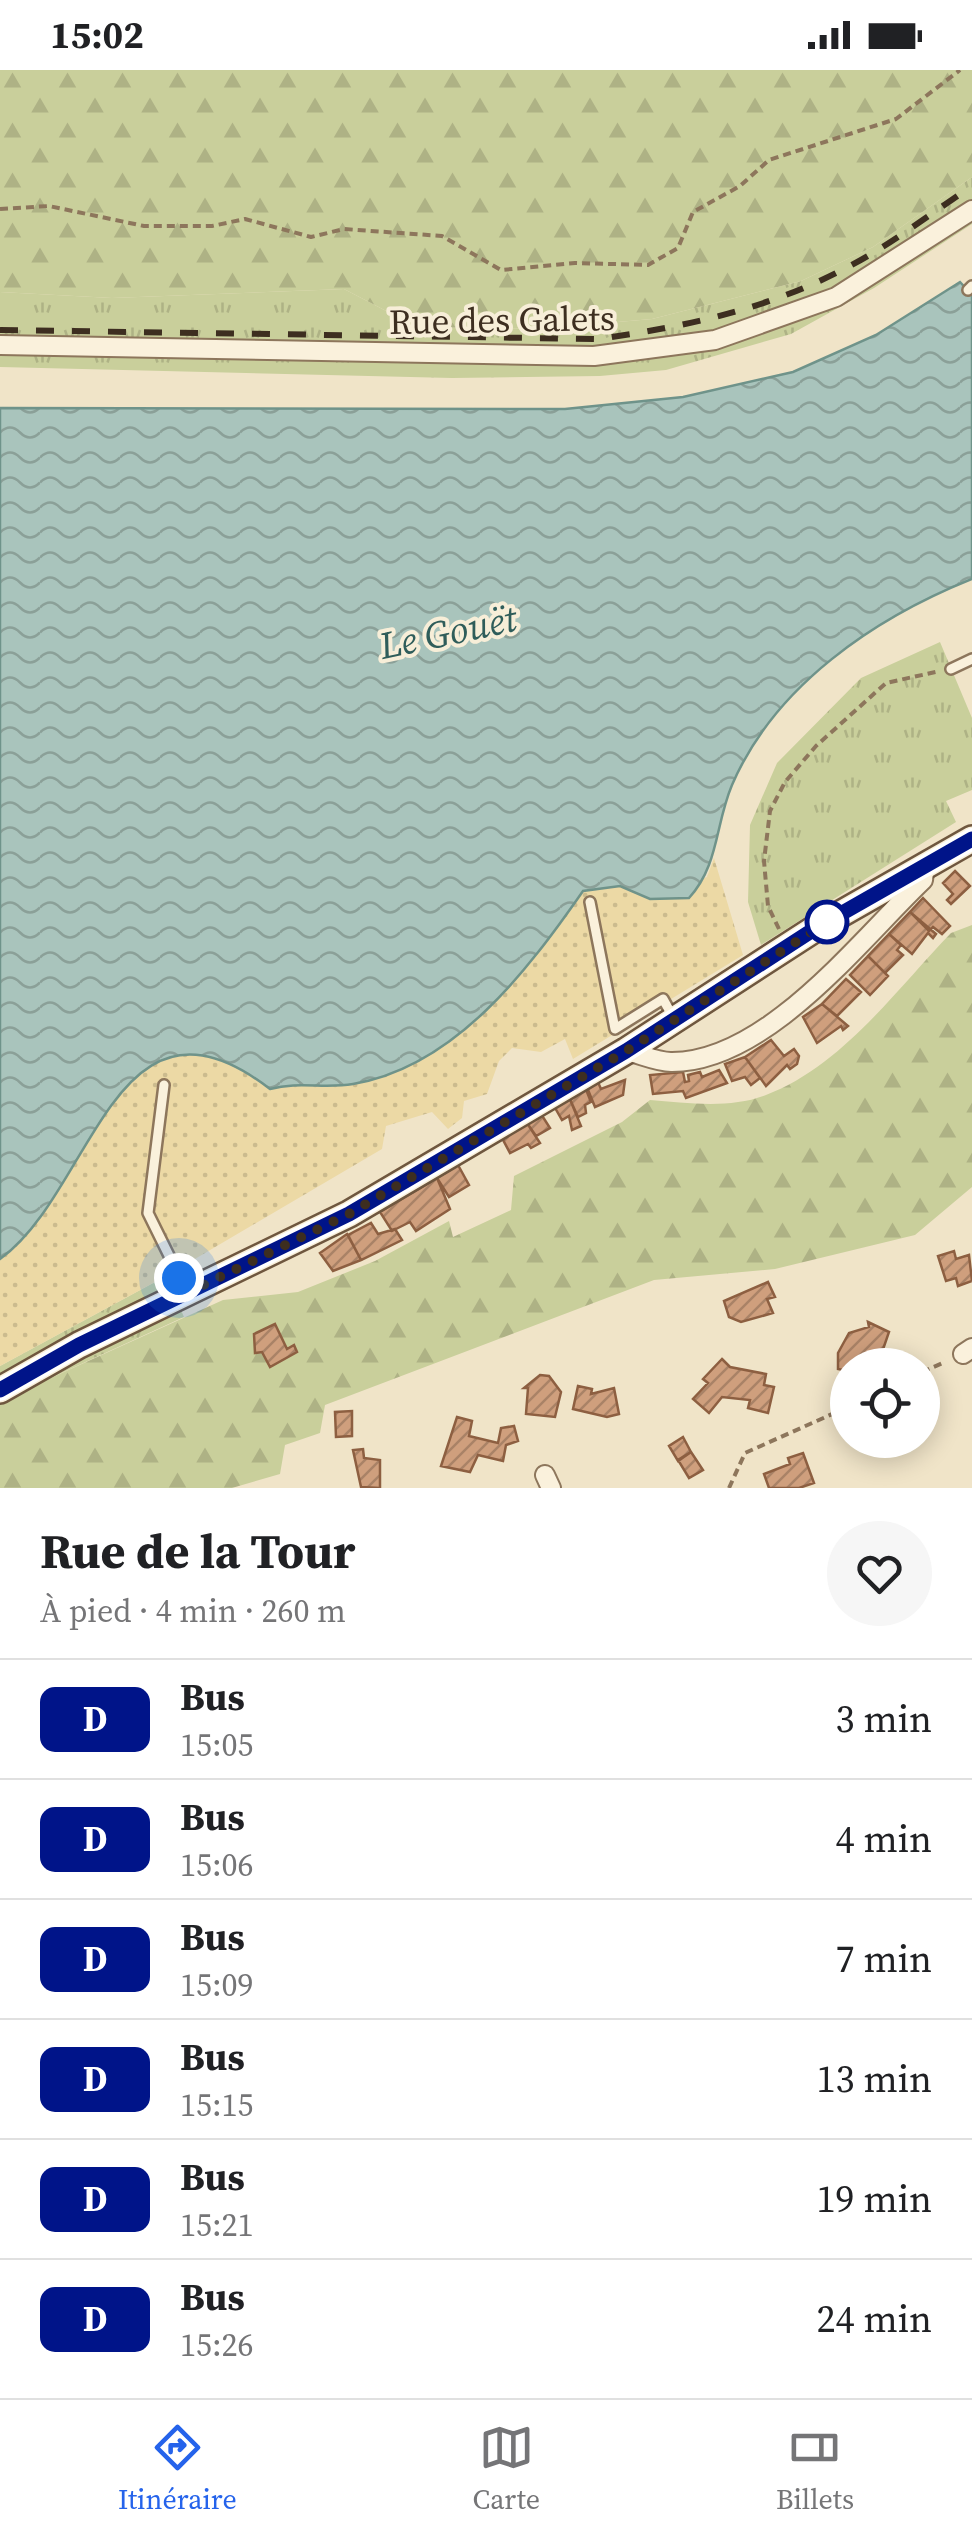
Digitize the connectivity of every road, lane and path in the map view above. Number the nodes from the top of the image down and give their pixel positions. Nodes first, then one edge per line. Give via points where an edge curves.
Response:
1 (960, 70) edge
2 (0, 209) edge
3 (972, 210) edge
4 (0, 346) edge
5 (972, 659) edge
6 (950, 668) joint
7 (972, 840) edge
8 (925, 865) junction
9 (590, 902) dead end
10 (790, 946) junction
11 (674, 1020) junction
12 (626, 1051) junction
13 (164, 1085) dead end
14 (187, 1293) junction
15 (968, 1351) edge
16 (940, 1364) edge
17 (1, 1388) edge
18 (830, 1414) edge
19 (729, 1488) edge

1 - 2 path via 896,119 769,160 740,186 693,212 678,248 648,264 501,270 442,236 344,229 311,237 246,219 144,226 49,206
3 - 4 street, Rue des Galets via 836,297 716,340 594,356
5 - 6 lane
6 - 10 path via 886,683 786,782 770,811 764,861 768,906
7 - 8 street
8 - 10 street
8 - 12 street via 924,880 801,1003 759,1034 671,1062
9 - 11 lane via 615,1028 663,999
10 - 11 street
11 - 12 street
12 - 14 street via 349,1214
13 - 14 lane via 148,1212
14 - 17 street
15 - 16 path
18 - 19 path via 744,1454

